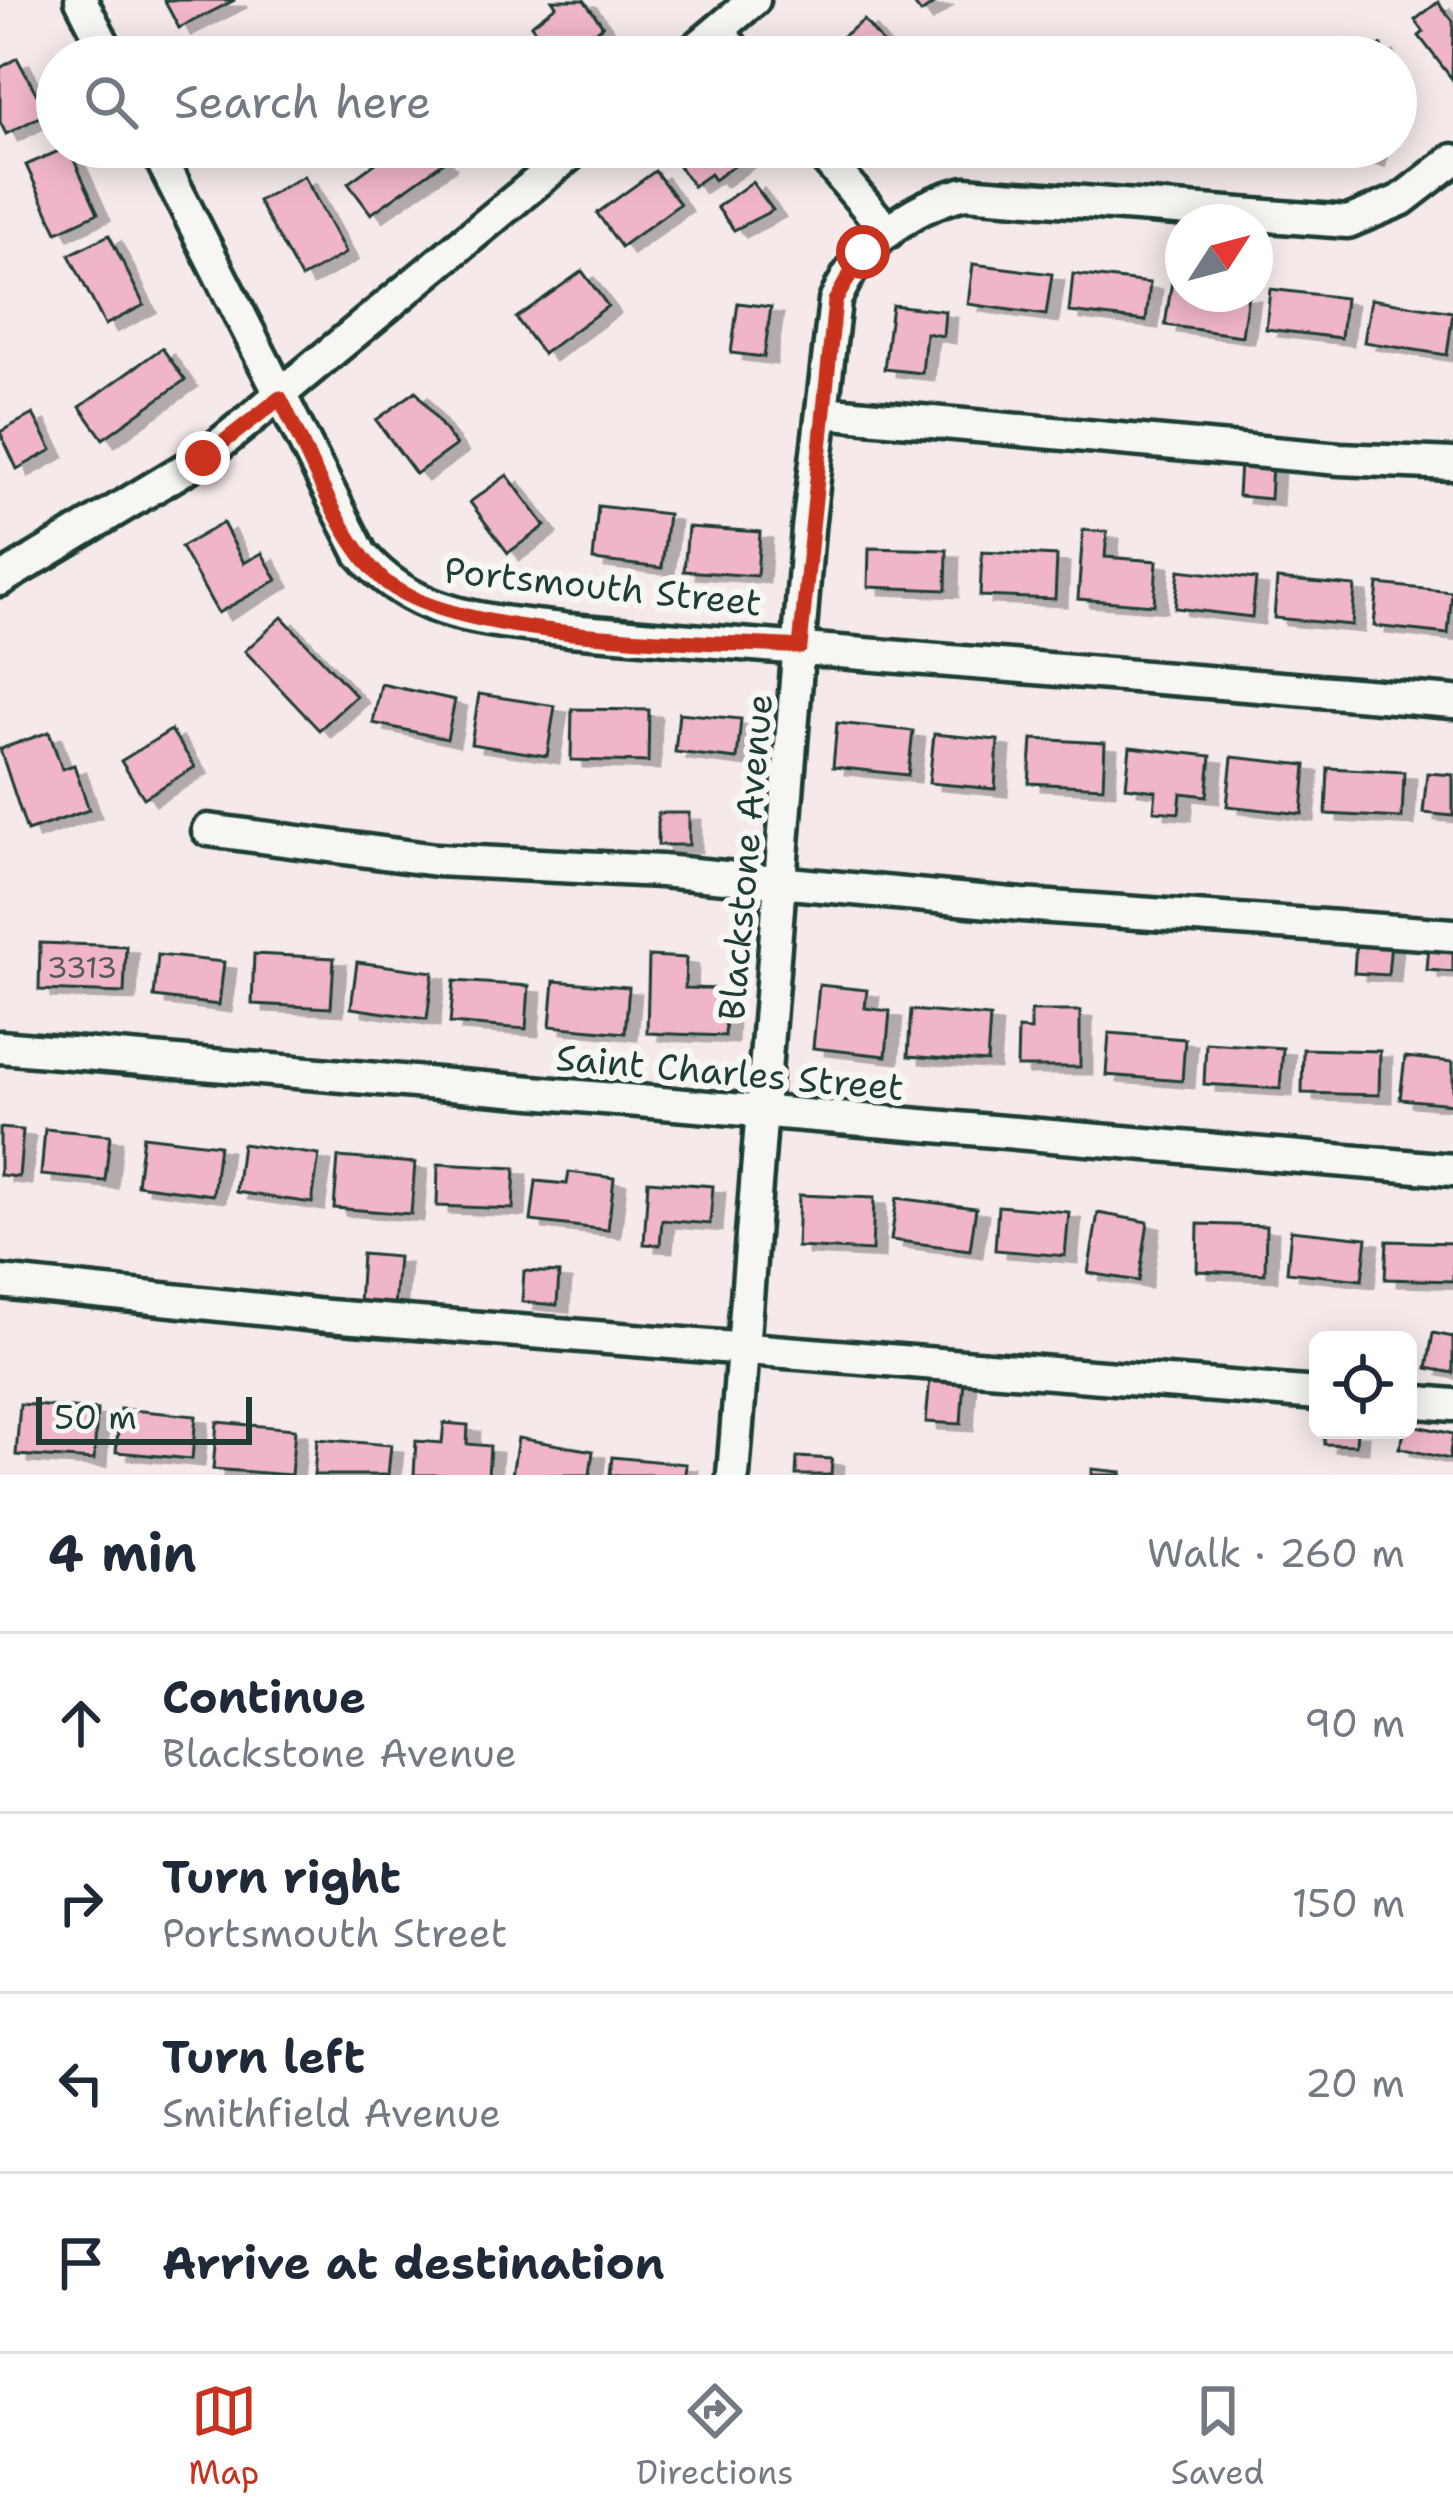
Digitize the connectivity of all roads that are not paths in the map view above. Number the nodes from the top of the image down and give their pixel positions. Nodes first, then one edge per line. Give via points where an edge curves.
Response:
1 (81, 0) edge
2 (754, 0) edge
3 (718, 31) junction
4 (99, 36) edge
5 (712, 36) edge
6 (722, 36) edge
7 (1453, 160) edge
8 (165, 168) edge
9 (554, 168) edge
10 (834, 168) edge
11 (887, 232) junction
12 (280, 398) junction
13 (822, 412) junction
14 (1453, 464) edge
15 (0, 580) edge
16 (800, 647) junction
17 (1453, 702) edge
18 (208, 830) dead end
19 (783, 882) junction
20 (1453, 935) edge
21 (0, 1047) edge
22 (763, 1114) junction
23 (1453, 1170) edge
24 (0, 1282) edge
25 (743, 1348) junction
26 (1309, 1393) edge
27 (1417, 1402) edge
28 (1453, 1405) edge
29 (734, 1475) edge

1 - 4 street
2 - 3 street
3 - 5 street
3 - 6 street
7 - 11 street, Blackstone Avenue via 1400,200 1348,222 965,193
8 - 12 street, Portsmouth Street
9 - 12 street
10 - 11 street
11 - 13 street, Blackstone Avenue via 863,252 835,301
12 - 15 street via 203,458
12 - 16 street, Portsmouth Street via 361,554 381,578 428,608 569,629
13 - 14 street
13 - 16 street, Blackstone Avenue
16 - 17 street, Portsmouth Street
16 - 19 street, Blackstone Avenue
18 - 19 street via 436,860
19 - 20 street
19 - 22 street, Blackstone Avenue
21 - 22 street, Saint Charles Street
22 - 23 street, Saint Charles Street
22 - 25 street, Blackstone Avenue
24 - 25 street
25 - 26 street
25 - 29 street, Blackstone Avenue
27 - 28 street

